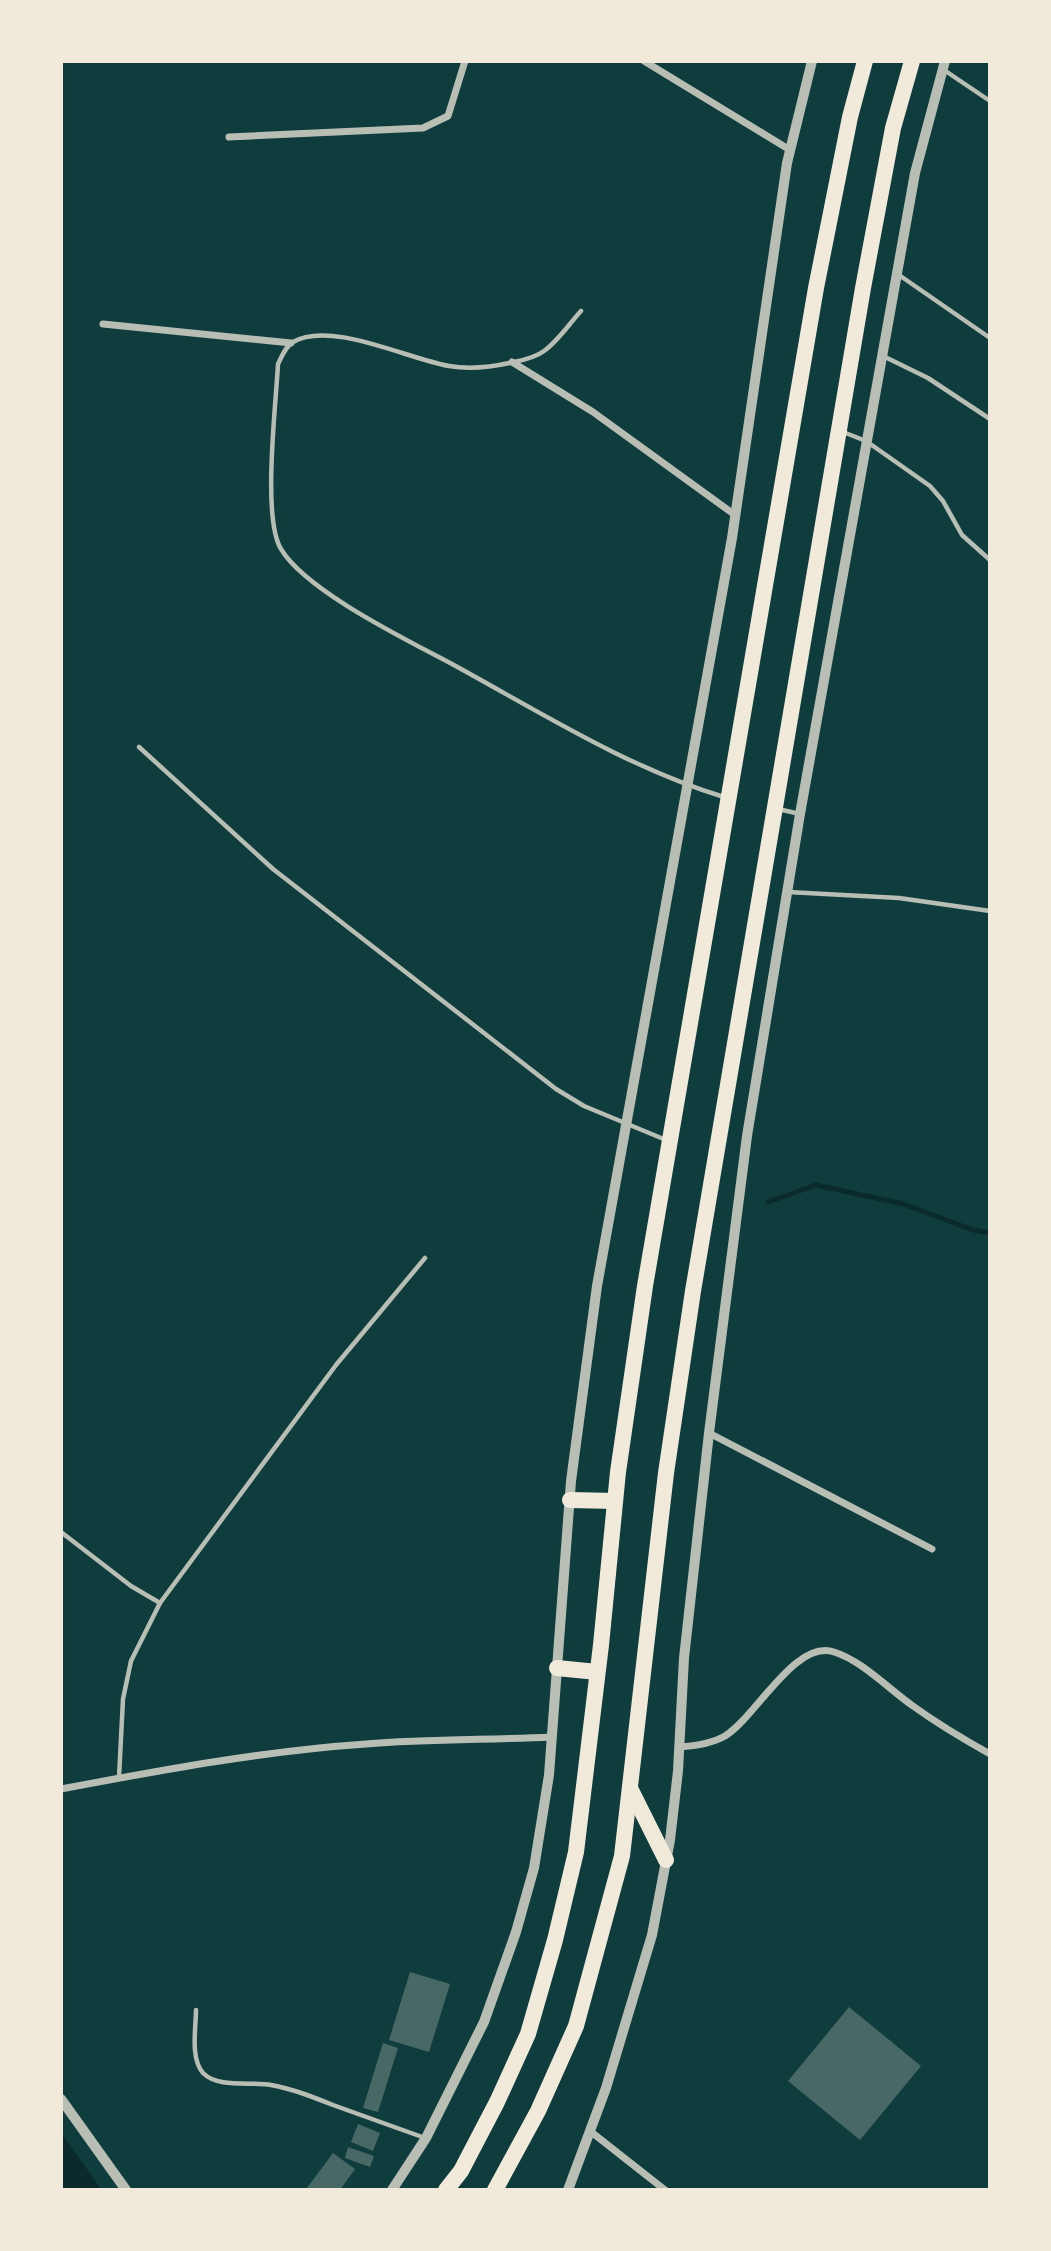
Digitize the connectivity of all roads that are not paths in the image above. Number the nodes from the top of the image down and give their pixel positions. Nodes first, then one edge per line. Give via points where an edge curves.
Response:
1 (465, 61) edge
2 (643, 61) edge
3 (812, 61) edge
4 (865, 61) edge
5 (912, 61) edge
6 (944, 65) edge
7 (990, 101) edge
8 (229, 137) dead end
9 (790, 150) junction
10 (898, 274) junction
11 (581, 312) dead end
12 (103, 324) dead end
13 (990, 338) edge
14 (291, 343) junction
15 (882, 356) junction
16 (512, 362) junction
17 (990, 419) edge
18 (839, 430) junction
19 (866, 441) junction
20 (735, 515) junction
21 (990, 559) edge
22 (139, 747) dead end
23 (687, 786) junction
24 (727, 798) junction
25 (774, 808) junction
26 (800, 814) junction
27 (787, 892) junction
28 (990, 911) edge
29 (626, 1123) junction
30 (670, 1142) junction
31 (425, 1258) dead end
32 (709, 1433) junction
33 (570, 1500) junction
34 (615, 1500) junction
35 (61, 1532) edge
36 (932, 1549) dead end
37 (160, 1603) junction
38 (557, 1668) junction
39 (597, 1672) junction
40 (552, 1737) junction
41 (679, 1747) junction
42 (990, 1754) edge
43 (119, 1778) junction
44 (630, 1788) junction
45 (61, 1789) edge
46 (666, 1860) junction
47 (195, 2010) dead end
48 (61, 2099) edge
49 (590, 2131) junction
50 (426, 2138) junction
51 (126, 2190) edge
52 (392, 2190) edge
53 (446, 2190) edge
54 (495, 2190) edge
55 (568, 2190) edge
56 (665, 2190) edge

1 - 8 street via 448,116 423,128
2 - 9 street
3 - 9 street
4 - 24 highway via 816,288
5 - 18 highway via 893,128
6 - 7 lane
6 - 10 street via 915,173
9 - 20 street
10 - 13 lane
10 - 15 street
11 - 16 lane via 544,351
12 - 14 street
14 - 16 lane via 320,335 340,336 447,366 476,368
14 - 23 lane via 278,365 272,520 280,548 303,576 380,624 587,738
15 - 17 lane via 928,378
15 - 19 street
16 - 20 street via 593,412
18 - 19 lane
18 - 25 highway
19 - 21 lane via 930,486 962,535
19 - 26 street
20 - 23 street
22 - 29 lane via 273,869 545,1081 584,1106
23 - 24 lane
23 - 29 street
24 - 30 highway
25 - 26 lane
25 - 44 highway via 666,1473
26 - 27 street
27 - 28 lane via 900,898
27 - 32 street via 747,1136
29 - 30 lane
29 - 33 street via 597,1286
30 - 34 highway
31 - 37 lane via 336,1365
32 - 36 street
32 - 41 street
33 - 34 highway
33 - 38 street
34 - 39 highway
35 - 37 lane
37 - 43 lane via 131,1661 123,1699
38 - 39 highway
38 - 40 street
39 - 53 highway via 576,1852 528,2034 461,2171
40 - 43 street via 369,1743
40 - 50 street via 534,1868 516,1933 484,2022
41 - 42 street via 725,1736 800,1658 822,1650 834,1651 857,1664 955,1735
41 - 46 street
43 - 45 street
44 - 46 highway
44 - 54 highway via 622,1856 576,2026 538,2111
46 - 49 street via 652,1935
47 - 50 lane via 198,2065 213,2080 294,2090
48 - 51 street
49 - 55 street
49 - 56 street
50 - 52 street

